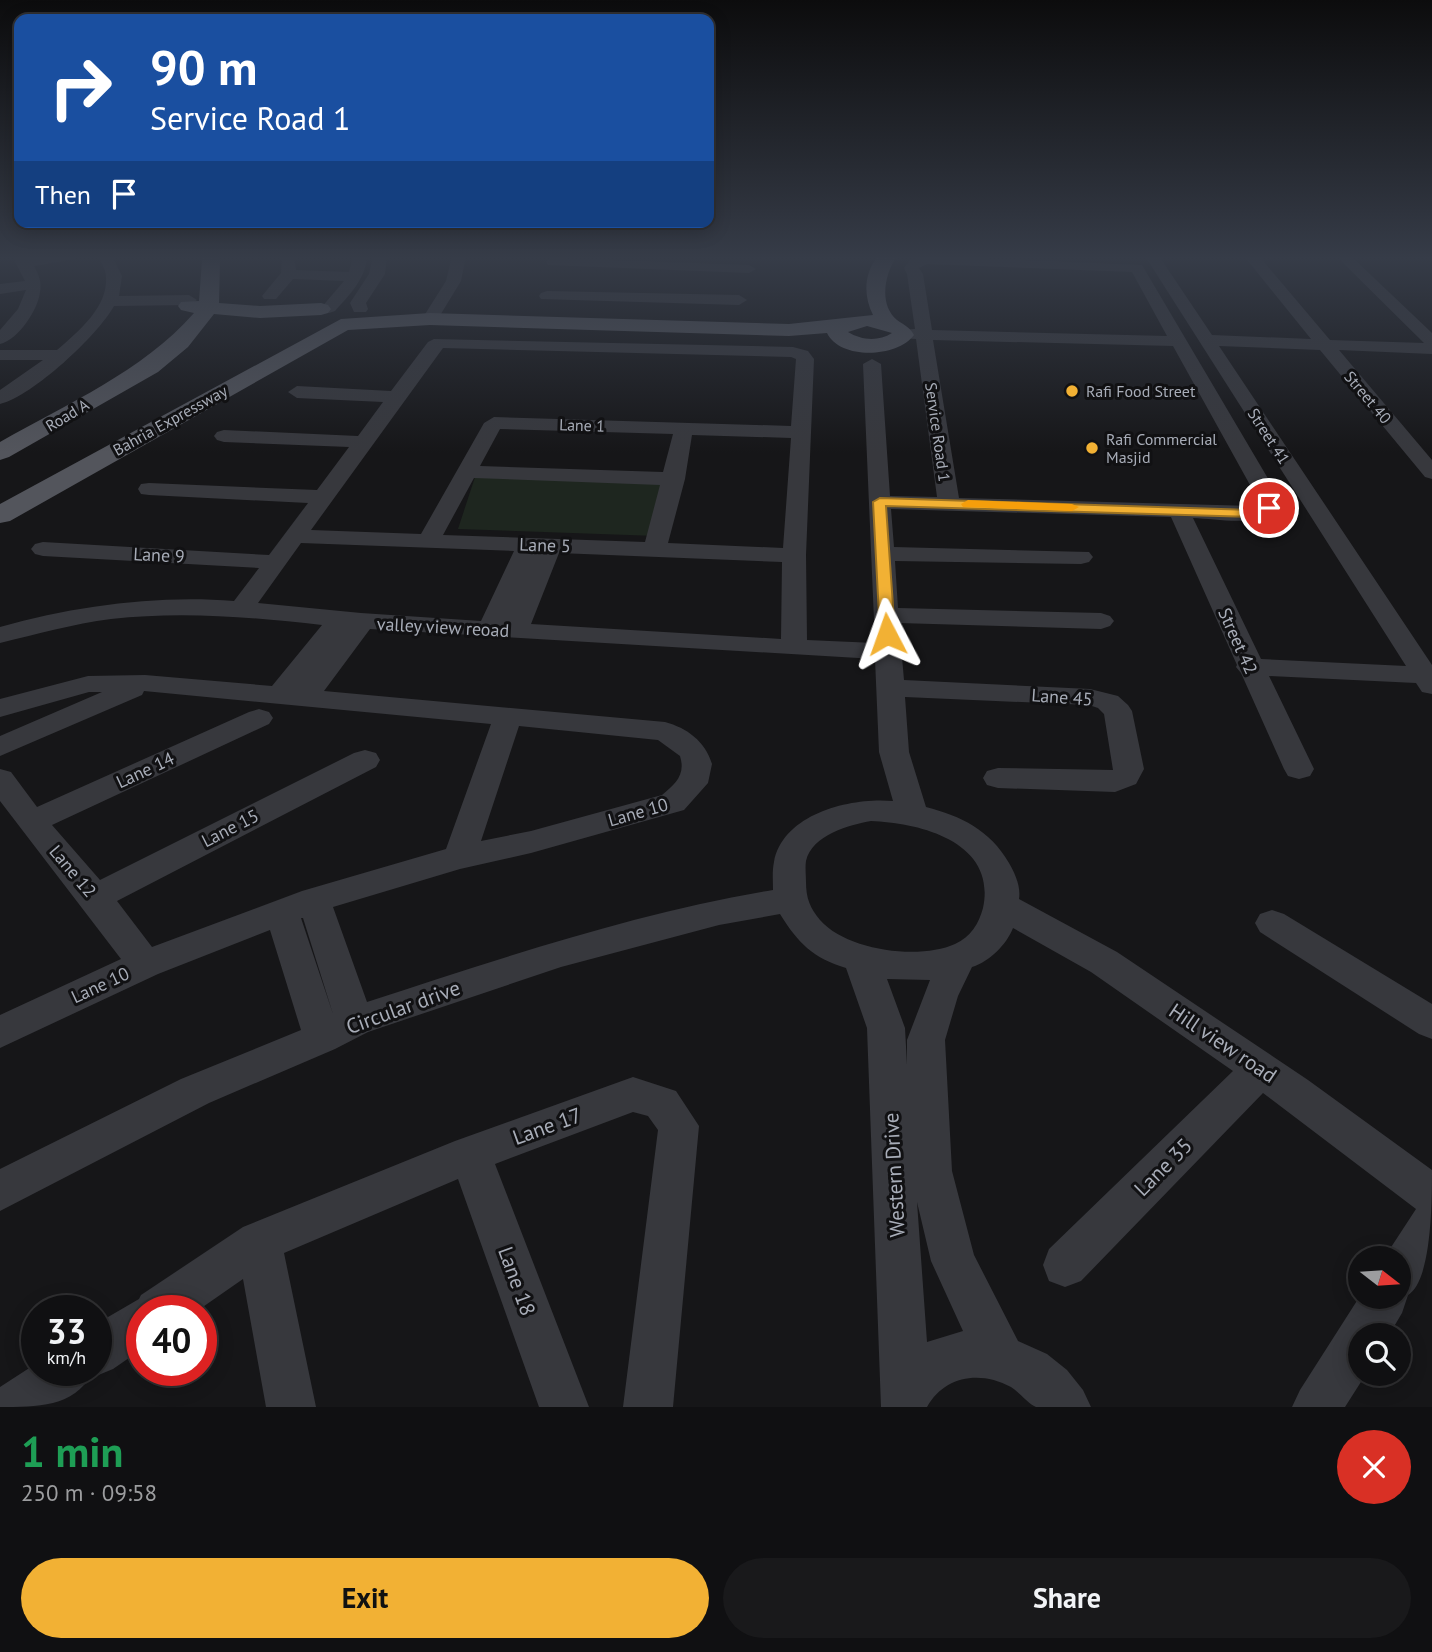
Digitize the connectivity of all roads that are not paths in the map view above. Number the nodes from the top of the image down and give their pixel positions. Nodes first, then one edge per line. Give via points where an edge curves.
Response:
1 (19, 322) edge
2 (94, 322) edge
3 (189, 322) edge
4 (327, 322) edge
5 (328, 322) edge
6 (496, 322) edge
7 (737, 322) edge
8 (850, 322) edge
9 (889, 322) edge
10 (904, 322) edge
11 (1166, 322) edge
12 (1195, 322) edge
13 (1305, 322) edge
14 (1411, 322) edge
15 (530, 323) joint
16 (573, 323) junction
17 (702, 327) junction
18 (737, 328) junction
19 (848, 331) junction
20 (902, 333) junction
21 (0, 339) edge
22 (1207, 340) junction
23 (1177, 341) junction
24 (1432, 342) edge
25 (564, 345) junction
26 (1324, 345) junction
27 (698, 349) junction
28 (1432, 349) edge
29 (0, 355) edge
30 (63, 355) junction
31 (872, 364) junction
32 (297, 393) dead end
33 (397, 397) junction
34 (0, 398) edge
35 (684, 428) junction
36 (803, 432) junction
37 (224, 436) dead end
38 (364, 442) junction
39 (2, 449) edge
40 (468, 472) junction
41 (1432, 473) edge
42 (674, 480) junction
43 (0, 489) edge
44 (149, 489) dead end
45 (323, 498) junction
46 (880, 502) junction
47 (949, 503) junction
48 (1179, 511) junction
49 (0, 515) edge
50 (297, 536) junction
51 (429, 540) junction
52 (540, 545) junction
53 (43, 549) dead end
54 (655, 549) junction
55 (883, 554) junction
56 (794, 555) junction
57 (1081, 557) dead end
58 (275, 562) junction
59 (241, 609) junction
60 (886, 615) junction
61 (350, 621) junction
62 (1101, 621) dead end
63 (503, 630) junction
64 (0, 635) edge
65 (794, 648) junction
66 (889, 652) junction
67 (1249, 667) junction
68 (1428, 680) edge
69 (145, 683) junction
70 (891, 688) junction
71 (281, 704) junction
72 (0, 708) edge
73 (508, 717) junction
74 (0, 747) edge
75 (894, 752) junction
76 (365, 760) dead end
77 (1299, 769) dead end
78 (998, 778) dead end
79 (0, 779) edge
80 (871, 810) junction
81 (912, 813) junction
82 (31, 822) junction
83 (459, 857) junction
84 (96, 897) junction
85 (790, 900) junction
86 (298, 906) junction
87 (1003, 906) junction
88 (1272, 923) dead end
89 (958, 959) junction
90 (862, 962) junction
91 (145, 964) junction
92 (1429, 1014) edge
93 (355, 1021) junction
94 (0, 1032) edge
95 (323, 1038) junction
96 (1261, 1069) junction
97 (470, 1154) junction
98 (0, 1191) edge
99 (1432, 1195) edge
100 (1432, 1223) edge
101 (259, 1242) junction
102 (1411, 1257) edge
103 (1065, 1265) dead end
104 (181, 1295) edge
105 (1348, 1358) edge
106 (1002, 1359) junction
107 (45, 1386) edge
108 (903, 1400) edge
109 (14, 1407) edge
110 (291, 1407) edge
111 (564, 1407) edge
112 (648, 1407) edge
113 (1066, 1407) edge
114 (1317, 1407) edge

1 - 21 street
2 - 30 street
3 - 39 main road, Road A via 180,342 150,367
4 - 43 main road, Bahria Expressway
5 - 49 main road, Bahria Expressway
6 - 15 main road
7 - 18 street
8 - 19 main road
9 - 20 main road
10 - 20 street, Service Road 1
11 - 23 street, Service Road 1
12 - 22 street, Street 41
13 - 26 street, Street 40
14 - 24 street
15 - 16 main road
16 - 17 main road
16 - 25 street
17 - 18 main road
17 - 27 street
18 - 19 main road
19 - 20 main road via 875,345
19 - 31 street via 860,360
20 - 23 street
20 - 31 street via 882,360
20 - 47 street, Service Road 1
22 - 26 street
22 - 68 street, Street 41
23 - 48 street, Service Road 1 via 1270,498 1269,508 1253,513
25 - 27 street
25 - 33 street via 440,343
26 - 28 street
26 - 41 street, Street 40
27 - 36 street via 802,355
29 - 30 street
30 - 34 street
31 - 46 street
32 - 33 street
33 - 38 street
35 - 36 street, Lane 1
35 - 40 street, Lane 1 via 498,414
35 - 42 street
36 - 56 street
37 - 38 street
38 - 45 street
40 - 42 street
40 - 51 street, Lane 1
42 - 54 street
44 - 45 street
45 - 50 street
46 - 47 street, Service Road 1
46 - 55 street
47 - 48 street, Service Road 1
48 - 67 street, Street 42
50 - 51 street, Lane 5
50 - 58 street
51 - 52 street, Lane 5
52 - 54 street, Lane 5
52 - 63 street
53 - 58 street, Lane 9
54 - 56 street, Lane 5
55 - 57 street
55 - 60 street
56 - 65 street
58 - 59 street
59 - 61 street, valley view reoad
59 - 64 street, valley view reoad via 128,609
60 - 62 street
60 - 66 street
61 - 63 street, valley view reoad
61 - 71 street
63 - 65 street, valley view reoad
65 - 66 street, valley view reoad
66 - 70 street
67 - 68 street
67 - 77 street, Street 42
69 - 71 street, Lane 10
69 - 72 street, Lane 10 via 88,684
69 - 74 street
70 - 75 street
70 - 78 street, Lane 45 via 1090,697 1108,702 1118,711 1129,769 1125,777 1115,782
71 - 73 street, Lane 10
71 - 82 street, Lane 14
73 - 83 street
73 - 83 street, Lane 10 via 665,731 682,740 695,755 698,773 690,789 673,803
75 - 80 street
75 - 81 street
76 - 84 street, Lane 15
79 - 82 street, Lane 12
80 - 81 street
80 - 85 street via 837,818 799,845 788,871
81 - 87 street via 945,823 979,847 1000,878
82 - 84 street, Lane 12
83 - 86 street, Lane 10
84 - 91 street, Lane 12
85 - 90 street via 802,922 821,941
85 - 93 street, Circular drive via 719,912 559,954
86 - 91 street, Lane 10
86 - 93 street
86 - 95 street
87 - 89 street via 989,936
87 - 96 street, Hill view road via 1104,962
88 - 92 street
89 - 90 street via 917,968
89 - 106 street, Western Drive via 926,1040 930,1171 953,1261
90 - 108 street, Western Drive via 886,1028
91 - 94 street, Lane 10
93 - 95 street, Circular drive
95 - 98 street, Circular drive via 195,1091
96 - 99 street, Hill view road
96 - 103 street, Lane 35
97 - 101 street, Lane 17
97 - 111 street, Lane 18
97 - 112 street, Lane 17 via 633,1094 662,1102 679,1126
100 - 102 street
101 - 104 street, Lane 17
101 - 110 street
105 - 114 street
106 - 108 street via 965,1353 942,1359 922,1372
106 - 113 street via 1040,1377
107 - 109 street

